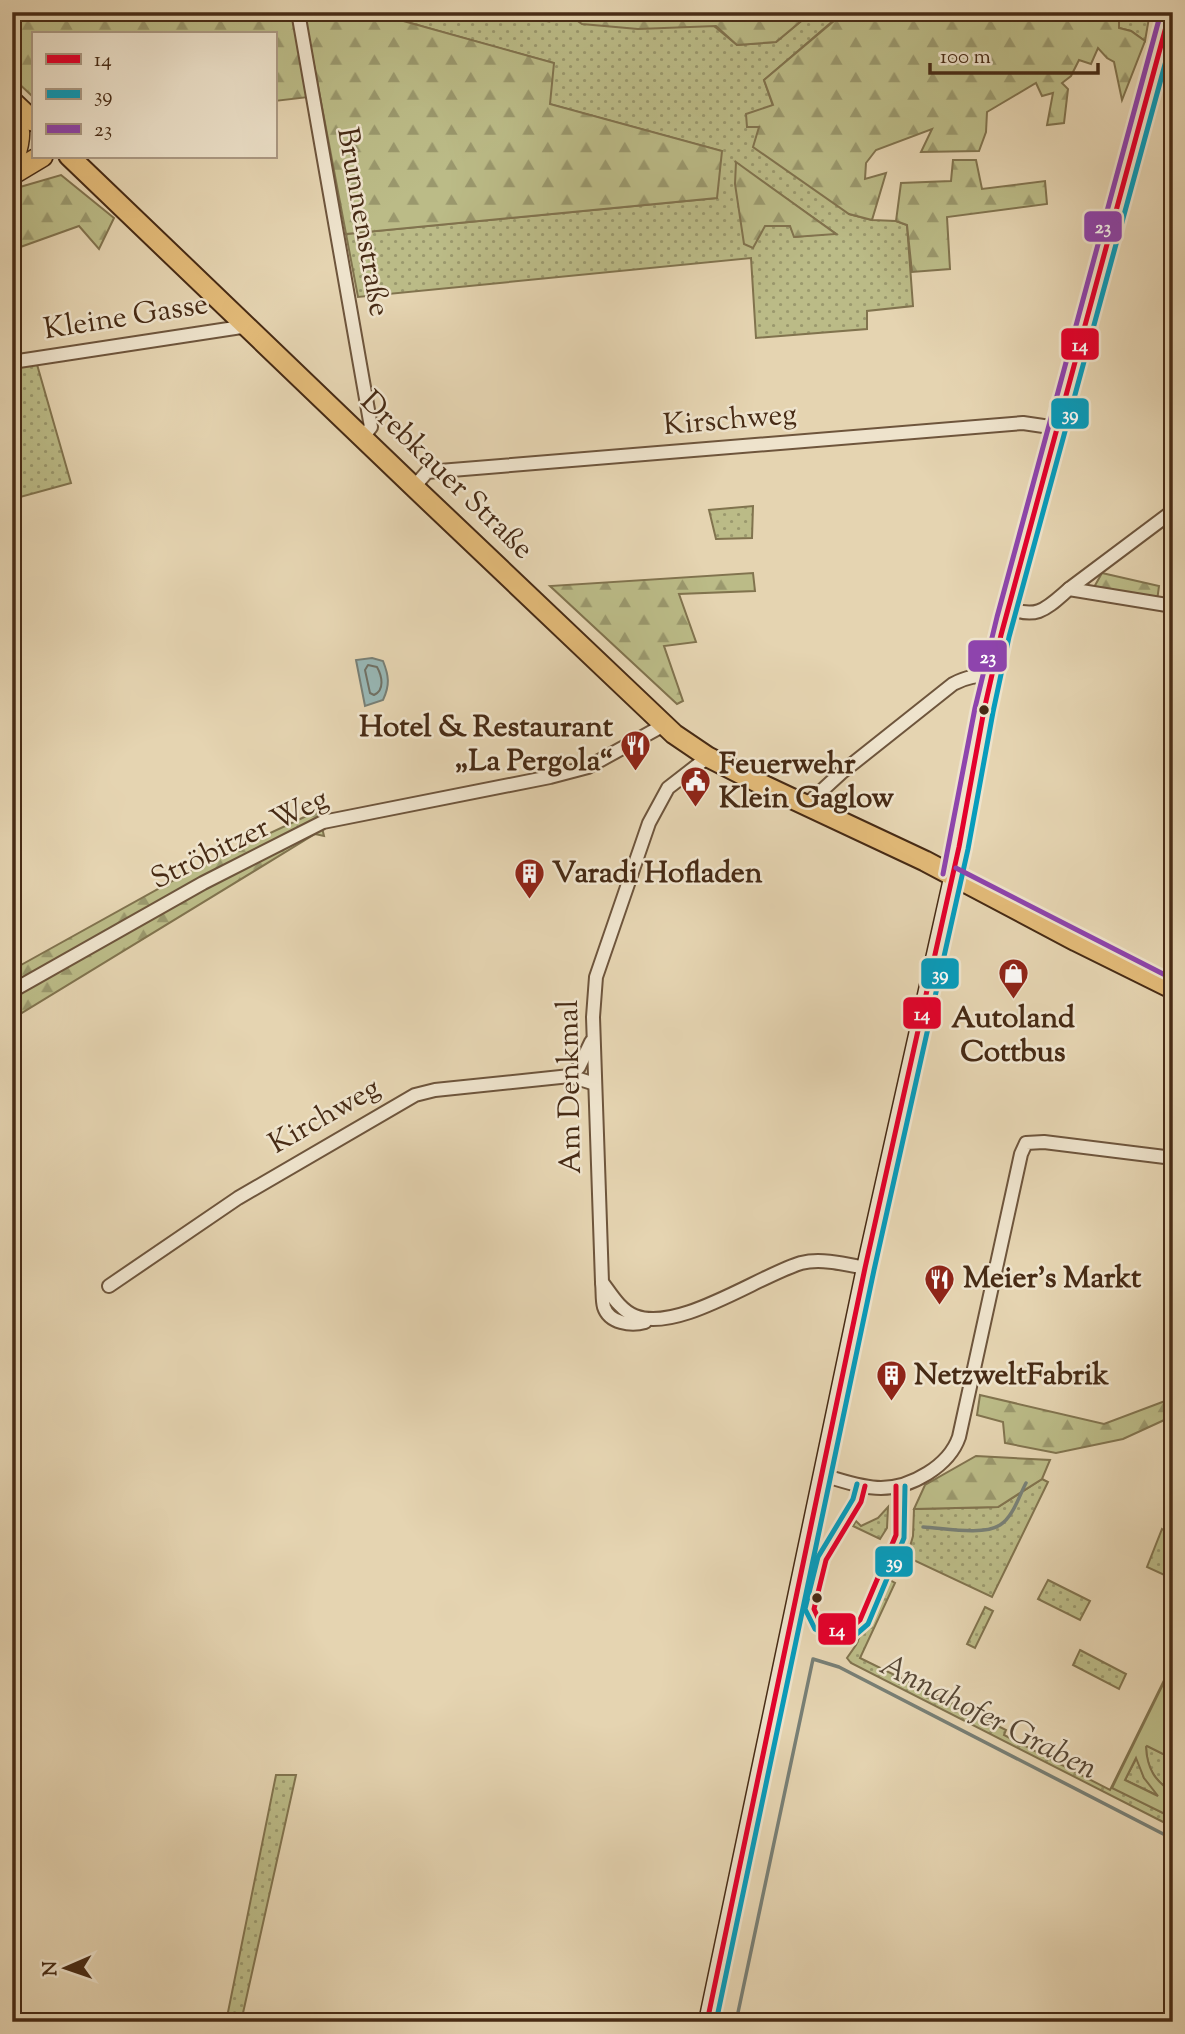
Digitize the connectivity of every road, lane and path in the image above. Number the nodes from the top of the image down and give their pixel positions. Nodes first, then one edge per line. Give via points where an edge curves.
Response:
1 (298, 12) edge
2 (1170, 12) edge
3 (12, 101) edge
4 (12, 110) edge
5 (32, 120) edge
6 (32, 145) edge
7 (34, 158) edge
8 (71, 158) edge
9 (13, 163) edge
10 (248, 326) junction
11 (12, 362) edge
12 (1056, 428) junction
13 (363, 438) junction
14 (414, 487) junction
15 (1173, 511) edge
16 (1069, 589) junction
17 (1173, 606) edge
18 (1008, 607) junction
19 (993, 676) junction
20 (664, 725) junction
21 (708, 757) junction
22 (805, 806) junction
23 (952, 876) junction
24 (1173, 989) edge
25 (12, 991) edge
26 (594, 1035) junction
27 (570, 1076) junction
28 (595, 1084) junction
29 (1173, 1158) edge
30 (865, 1268) junction
31 (109, 1286) dead end
32 (822, 1475) junction
33 (707, 2022) edge

1 - 13 street, Brunnenstraße via 371,427
2 - 12 main road
3 - 5 main road
4 - 9 highway via 20,139
6 - 9 highway
7 - 9 highway
8 - 10 main road, Drebkauer Straße
10 - 11 street, Kleine Gasse
10 - 13 main road, Drebkauer Straße
12 - 14 street, Kirschweg via 1023,423 427,472
12 - 18 main road
13 - 14 main road, Drebkauer Straße
14 - 20 main road, Drebkauer Straße
15 - 16 street
16 - 17 street
16 - 18 street via 1043,611 1028,613
18 - 19 main road
19 - 22 street via 965,678 953,684
19 - 23 main road
20 - 21 main road, Drebkauer Straße
20 - 25 street, Ströbitzer Weg via 588,767 323,822 203,883
21 - 22 main road, Drebkauer Straße
21 - 26 street, Am Denkmal via 668,788 649,823 596,976
22 - 23 main road, Drebkauer Straße
23 - 24 main road, Drebkauer Straße
23 - 30 main road
26 - 27 street via 585,1058
26 - 28 street, Am Denkmal
27 - 28 street, Kirchweg
27 - 31 street, Kirchweg via 415,1095 238,1198
28 - 30 street, Am Denkmal via 603,1305 612,1318 639,1324 697,1309 801,1263 834,1262
29 - 32 street via 1026,1143 959,1437 951,1453 903,1485 881,1488
30 - 32 main road
32 - 33 main road

